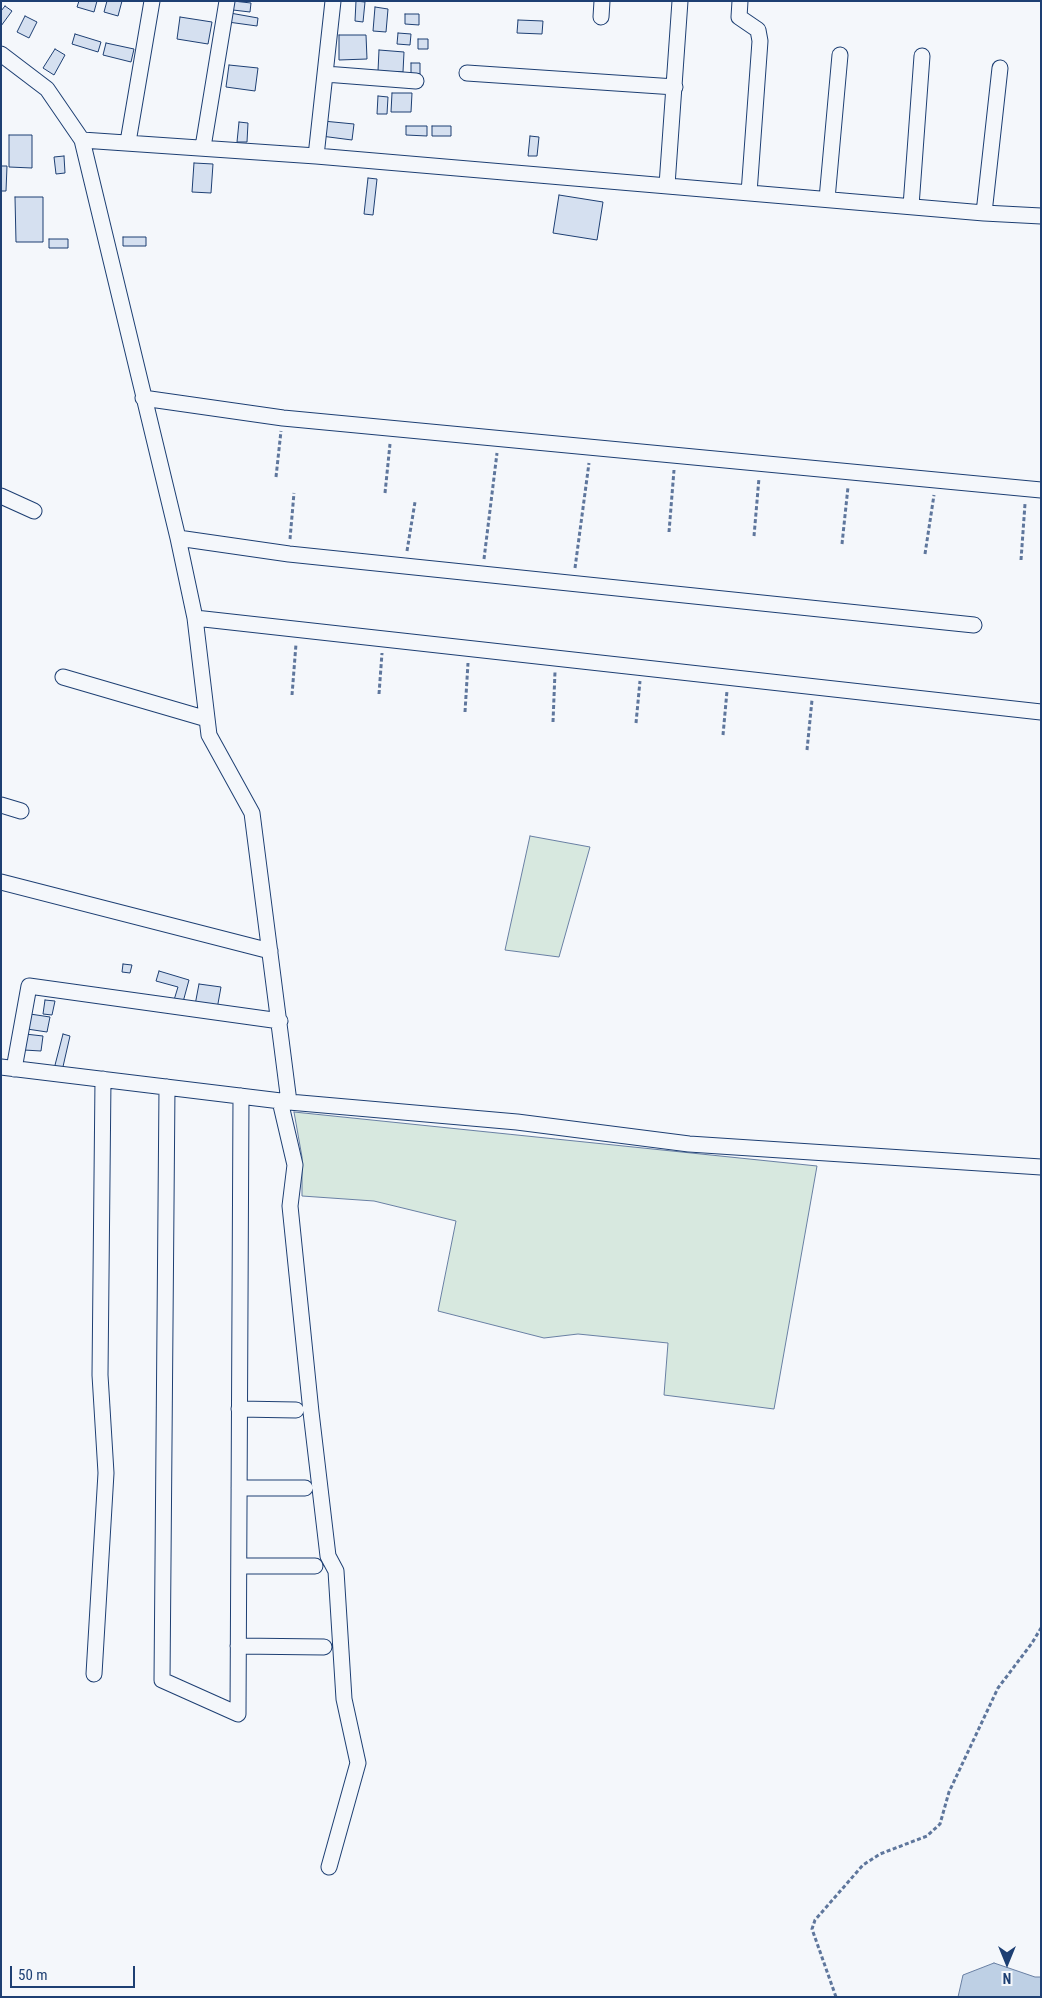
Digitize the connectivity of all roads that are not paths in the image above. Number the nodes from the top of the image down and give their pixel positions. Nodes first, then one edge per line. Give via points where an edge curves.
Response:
1 (152, 1) edge
2 (226, 1) edge
3 (333, 1) edge
4 (602, 1) edge
5 (680, 1) edge
6 (740, 1) edge
7 (601, 17) dead end
8 (1, 54) edge
9 (840, 55) dead end
10 (922, 56) dead end
11 (1000, 68) dead end
12 (467, 73) dead end
13 (325, 74) junction
14 (416, 81) dead end
15 (675, 87) junction
16 (82, 140) junction
17 (128, 142) junction
18 (204, 148) junction
19 (316, 156) junction
20 (667, 185) junction
21 (749, 193) junction
22 (827, 199) junction
23 (911, 206) junction
24 (984, 213) junction
25 (1041, 216) edge
26 (143, 398) junction
27 (1034, 489) edge
28 (1, 496) edge
29 (34, 511) dead end
30 (178, 538) junction
31 (195, 618) junction
32 (974, 625) dead end
33 (63, 677) dead end
34 (1041, 712) edge
35 (207, 719) junction
36 (1, 805) edge
37 (21, 811) dead end
38 (1, 882) edge
39 (270, 951) junction
40 (280, 1021) junction
41 (7, 1068) edge
42 (103, 1079) junction
43 (167, 1087) junction
44 (241, 1096) junction
45 (285, 1101) junction
46 (1041, 1167) edge
47 (239, 1409) junction
48 (296, 1410) dead end
49 (239, 1488) junction
50 (305, 1488) dead end
51 (239, 1566) junction
52 (315, 1566) dead end
53 (238, 1646) junction
54 (324, 1647) dead end
55 (94, 1674) dead end
56 (328, 1867) dead end

1 - 17 street
2 - 18 street
3 - 13 street
4 - 7 street
5 - 15 street
6 - 21 street via 739,17 758,30 760,41
8 - 16 street via 47,89
9 - 22 street
10 - 23 street
11 - 24 street
12 - 15 street
13 - 14 street
13 - 19 street
15 - 20 street
16 - 17 street
16 - 26 street
17 - 18 street
18 - 19 street
19 - 20 street
20 - 21 street
21 - 22 street
22 - 23 street
23 - 24 street
24 - 25 street
26 - 27 street via 283,418
26 - 30 street
28 - 29 street
30 - 31 street
30 - 32 street via 289,554
31 - 34 street
31 - 35 street
33 - 35 street
35 - 39 street via 209,735 252,813
36 - 37 street
38 - 39 street
39 - 40 street
40 - 41 street via 29,986
40 - 45 street
41 - 42 street
42 - 43 street
42 - 55 street via 100,1375 106,1473
43 - 44 street
43 - 53 street via 162,1680 238,1714
44 - 45 street
44 - 47 street
45 - 46 street via 517,1122 689,1144
45 - 56 street via 295,1165 290,1206 311,1412 328,1556 336,1571 344,1699 358,1763
47 - 48 street
47 - 49 street
49 - 50 street
49 - 51 street
51 - 52 street
51 - 53 street
53 - 54 street

